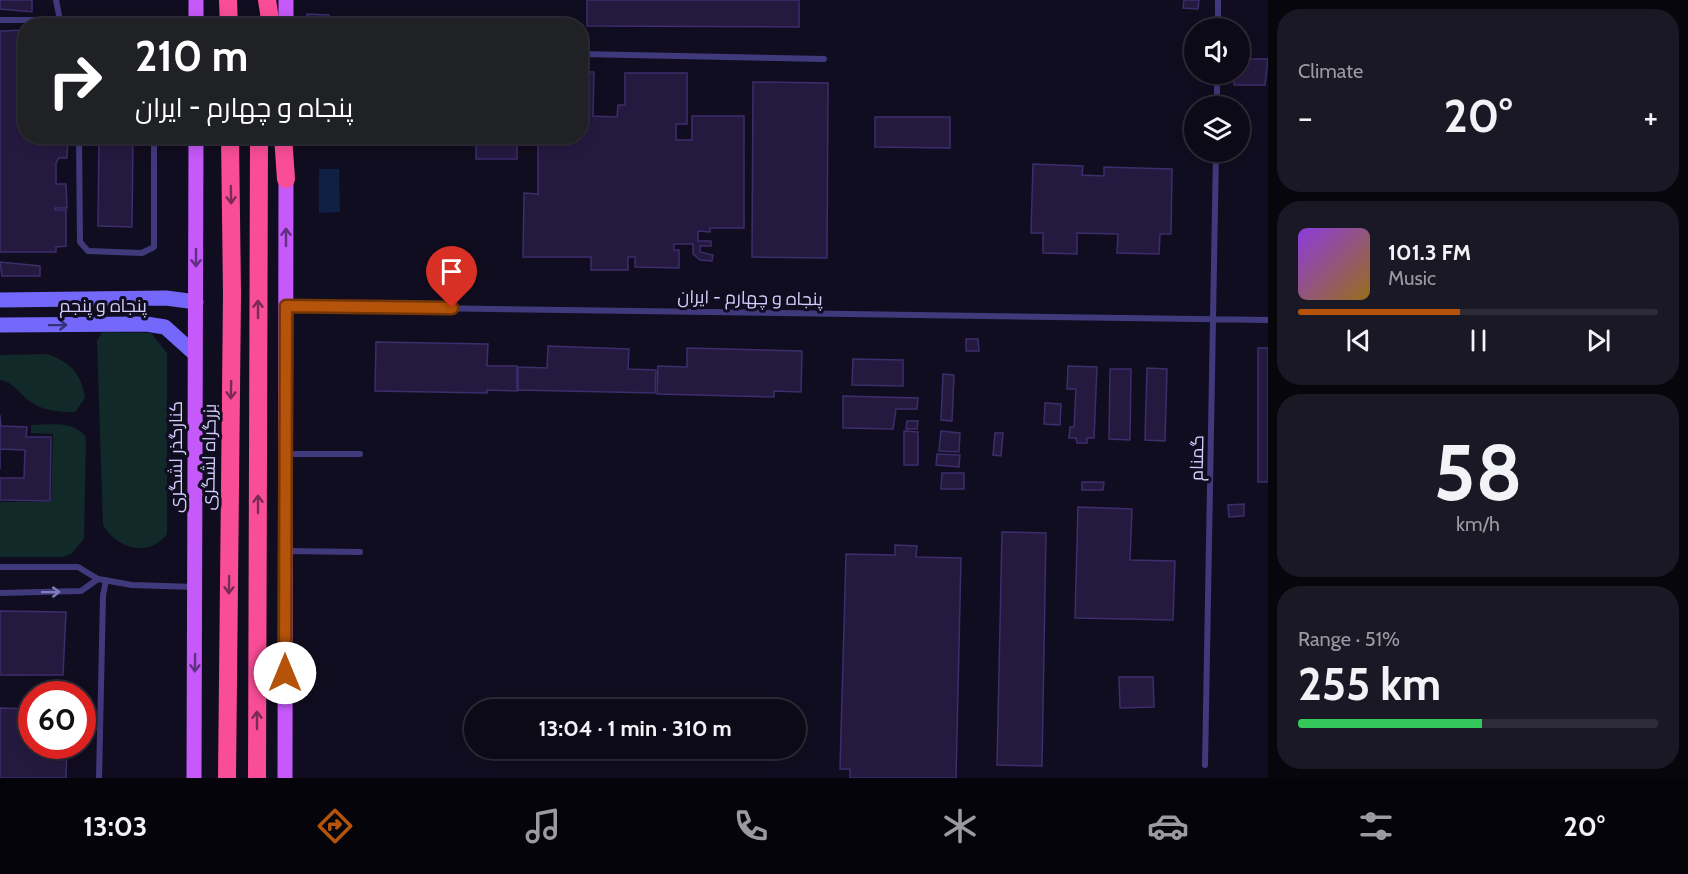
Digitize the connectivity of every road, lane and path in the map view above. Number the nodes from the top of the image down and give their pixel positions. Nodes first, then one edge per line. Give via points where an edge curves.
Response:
1 (56, 0) edge
2 (196, 0) edge
3 (228, 0) edge
4 (259, 0) edge
5 (267, 0) edge
6 (286, 0) edge
7 (1218, 0) edge
8 (60, 18) edge
9 (196, 18) edge
10 (229, 18) edge
11 (259, 18) edge
12 (270, 18) edge
13 (286, 18) edge
14 (1218, 18) edge
15 (0, 20) edge
16 (18, 20) edge
17 (588, 54) edge
18 (824, 58) dead end
19 (79, 144) edge
20 (153, 144) edge
21 (196, 144) edge
22 (230, 144) edge
23 (259, 144) edge
24 (285, 144) edge
25 (1216, 162) edge
26 (286, 179) joint
27 (158, 299) junction
28 (0, 300) edge
29 (196, 302) junction
30 (286, 306) junction
31 (1215, 320) junction
32 (1268, 320) edge
33 (0, 325) edge
34 (156, 325) junction
35 (195, 354) junction
36 (286, 454) junction
37 (360, 454) dead end
38 (285, 551) junction
39 (360, 552) dead end
40 (0, 567) edge
41 (98, 579) junction
42 (106, 580) junction
43 (196, 587) junction
44 (0, 593) edge
45 (1205, 765) dead end
46 (99, 778) edge
47 (194, 778) edge
48 (227, 778) edge
49 (257, 778) edge
50 (285, 778) edge

1 - 8 lane
2 - 9 main road
3 - 10 highway
4 - 11 highway
5 - 12 highway
6 - 13 main road
7 - 14 lane
15 - 16 lane
17 - 18 lane
19 - 20 lane via 80,242 88,251 133,253 154,247
21 -> 29 main road, کنارگذر لشگری
22 -> 48 highway, بزرگراه لشگری
49 -> 23 highway
24 - 26 highway
25 - 31 lane, گمنام
30 -> 26 main road
27 - 28 main road, پنجاه و پنجم
27 - 29 main road, پنجاه و پنجم
27 - 34 main road
29 - 35 main road, کنارگذر لشگری
30 - 31 lane, پنجاه و چهارم - ایران
30 - 36 main road
31 - 32 lane, پنجاه و چهارم - ایران
31 - 45 lane, گمنام
33 -> 34 main road, پنجاه و پنجم
34 - 35 main road, پنجاه و پنجم via 165,327
35 - 43 main road, کنارگذر لشگری
36 - 37 lane
36 - 38 main road
38 - 39 lane
38 - 50 main road
40 - 41 lane via 78,567
41 - 42 lane
44 -> 41 lane via 81,591
42 - 43 lane
42 - 46 lane
43 -> 47 main road, کنارگذر لشگری

